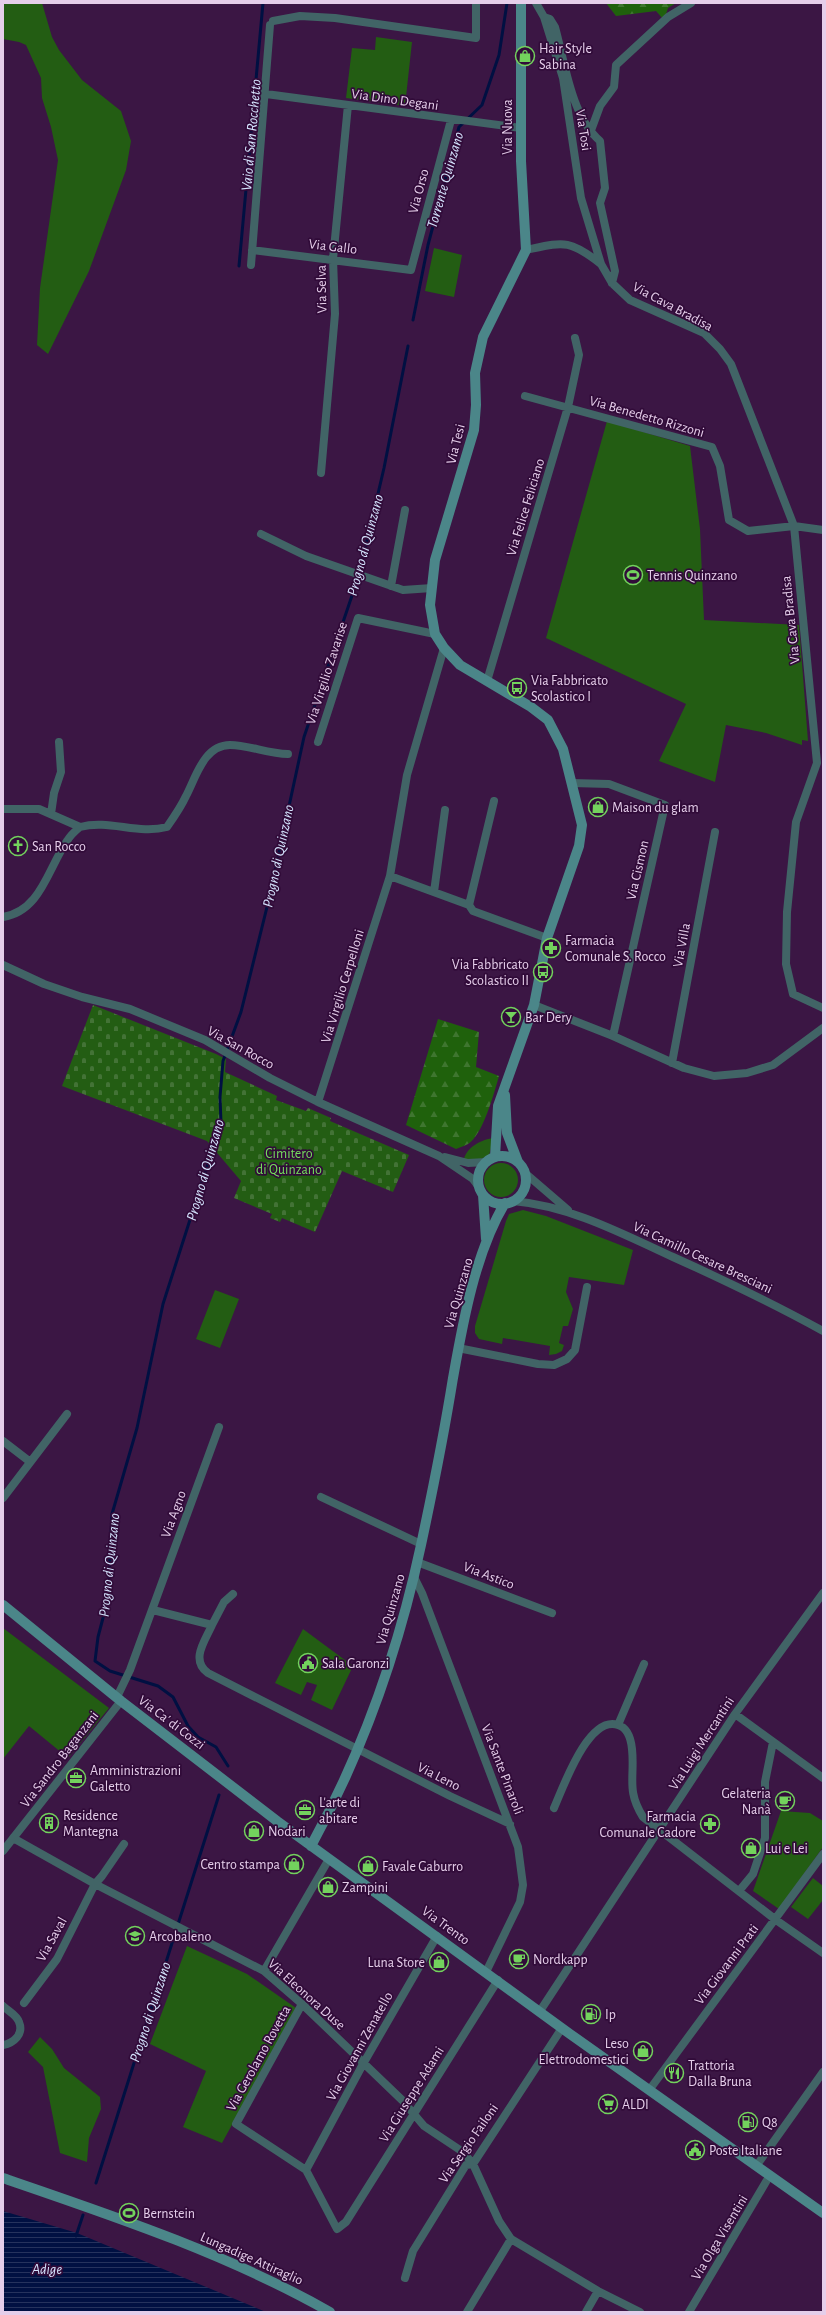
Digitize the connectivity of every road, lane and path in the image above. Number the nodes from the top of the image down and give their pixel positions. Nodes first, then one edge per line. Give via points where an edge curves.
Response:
1 (476, 3) edge
2 (521, 3) edge
3 (536, 3) edge
4 (691, 3) edge
5 (544, 17) junction
6 (266, 94) junction
7 (348, 105) junction
8 (455, 120) junction
9 (521, 128) junction
10 (590, 133) junction
11 (252, 250) junction
12 (526, 250) junction
13 (333, 259) junction
14 (601, 264) junction
15 (251, 265) dead end
16 (411, 270) joint
17 (612, 283) junction
18 (575, 338) dead end
19 (525, 396) dead end
20 (568, 407) junction
21 (321, 473) dead end
22 (405, 510) dead end
23 (794, 526) junction
24 (823, 530) edge
25 (261, 534) dead end
26 (391, 586) junction
27 (432, 588) junction
28 (435, 634) junction
29 (444, 648) junction
30 (486, 681) junction
31 (59, 742) dead end
32 (318, 742) dead end
33 (288, 754) dead end
34 (572, 784) junction
35 (494, 801) dead end
36 (3, 809) edge
37 (445, 810) dead end
38 (51, 814) junction
39 (80, 827) junction
40 (715, 832) dead end
41 (390, 876) junction
42 (434, 892) junction
43 (469, 905) junction
44 (3, 919) edge
45 (547, 938) junction
46 (3, 965) edge
47 (534, 1005) junction
48 (823, 1008) edge
49 (823, 1028) edge
50 (613, 1036) junction
51 (672, 1063) junction
52 (506, 1085) junction
53 (318, 1102) junction
54 (439, 1156) junction
55 (495, 1156) junction
56 (486, 1162) junction
57 (518, 1162) junction
58 (525, 1173) junction
59 (481, 1191) junction
60 (509, 1202) junction
61 (570, 1211) junction
62 (486, 1247) junction
63 (587, 1287) dead end
64 (823, 1331) edge
65 (458, 1348) junction
66 (66, 1414) dead end
67 (219, 1427) dead end
68 (3, 1441) edge
69 (29, 1461) junction
70 (321, 1497) dead end
71 (3, 1498) edge
72 (421, 1544) junction
73 (417, 1562) junction
74 (414, 1577) junction
75 (823, 1593) edge
76 (233, 1594) dead end
77 (3, 1605) edge
78 (3, 1610) edge
79 (152, 1610) junction
80 (552, 1613) dead end
81 (18, 1619) junction
82 (212, 1625) junction
83 (644, 1664) dead end
84 (119, 1699) junction
85 (735, 1714) junction
86 (618, 1725) junction
87 (772, 1742) junction
88 (357, 1748) junction
89 (823, 1778) edge
90 (554, 1808) dead end
91 (510, 1824) junction
92 (660, 1830) junction
93 (13, 1838) junction
94 (124, 1844) dead end
95 (312, 1846) junction
96 (3, 1851) edge
97 (823, 1854) edge
98 (329, 1860) junction
99 (95, 1884) junction
100 (739, 1891) junction
101 (776, 1920) junction
102 (437, 1936) junction
103 (823, 1953) edge
104 (264, 1971) junction
105 (486, 1972) junction
106 (498, 1980) junction
107 (24, 2003) dead end
108 (302, 2004) junction
109 (3, 2006) edge
110 (540, 2011) junction
111 (562, 2028) junction
112 (3, 2045) edge
113 (363, 2064) junction
114 (823, 2072) edge
115 (650, 2089) junction
116 (414, 2113) junction
117 (473, 2164) junction
118 (757, 2165) junction
119 (306, 2170) junction
120 (770, 2175) junction
121 (3, 2178) edge
122 (823, 2213) edge
123 (511, 2239) junction
124 (405, 2278) dead end
125 (598, 2291) junction
126 (330, 2312) edge
127 (467, 2312) edge
128 (586, 2312) edge
129 (640, 2312) edge
130 (689, 2312) edge

1 - 6 street via 476,38 328,17 300,16 272,23
2 - 9 street, Via Nuova
3 - 5 street, Via Tosi
4 - 10 street via 668,17 616,65 614,87 600,106
5 - 10 street via 550,20 555,28 577,108
5 - 14 street, Via Tosi via 562,78 581,198
6 - 7 street, Via Dino Degani
6 - 11 street
7 - 8 street, Via Dino Degani
7 - 13 street, Via Selva
8 - 9 street, Via Dino Degani
8 - 16 street, Via Orso
9 - 12 street, Via Nuova
10 - 17 street via 600,141 605,188 600,203 615,271
11 - 13 street, Via Gallo
11 - 15 street
12 - 14 street, Via Tosi via 555,243 568,244 582,249
12 - 27 street, Via Tesi via 483,337 475,373 474,430 435,560
13 - 16 street, Via Gallo
13 - 21 street, Via Selva via 335,314
14 - 17 street, Via Tosi
17 - 23 street, Via Cava Bradisa via 630,300 704,333 720,349 731,364
18 - 20 street, Via Felice Feliciano via 579,355
19 - 20 street, Via Benedetto Rizzoni
20 - 23 street, Via Benedetto Rizzoni via 712,447 720,466 729,520 748,531
20 - 30 street, Via Felice Feliciano
22 - 26 street
23 - 24 street, Via Benedetto Rizzoni
23 - 48 street, Via Cava Bradisa via 817,763 796,822 787,912 786,964 792,994
25 - 26 street via 306,556
26 - 27 street via 403,590
27 - 28 street, Via Tesi via 430,605
28 - 29 street, Via Tesi
28 - 32 street, Via Virgilio Zavarise via 358,618
29 - 30 street, Via Tesi via 463,668
29 - 41 street, Via Virgilio Cerpelloni via 407,775
30 - 34 street, Via Tesi via 548,720 562,749
31 - 38 street via 61,772
33 - 39 street via 241,746 218,747 208,755 167,827 150,830 98,824
34 - 45 street, Via Tesi via 582,825 579,846
34 - 50 street, Via Cismon via 609,784 665,805
35 - 43 street
36 - 38 street via 39,809
37 - 42 street
38 - 39 street
39 - 44 street via 67,840 40,892 25,908
40 - 51 street, Via Villa
41 - 42 street
41 - 53 street, Via Virgilio Cerpelloni
42 - 43 street
43 - 45 street via 473,911
45 - 47 street, Via Tesi
46 - 53 street, Via San Rocco via 44,984 130,1009 218,1046 270,1078
47 - 50 street
47 - 52 street, Via Tesi
49 - 51 street via 773,1065 747,1073 714,1076
50 - 51 street
52 - 55 street via 496,1112
52 - 57 street via 504,1110 507,1133
53 - 54 street, Via San Rocco
54 - 56 street, Via San Rocco via 468,1164
54 - 59 street, Via San Rocco via 472,1179
55 - 56 street
55 - 57 street via 508,1156
56 - 59 street, Via Quinzano via 478,1176
57 - 58 street
58 - 60 street, Via Quinzano via 524,1189
58 - 61 street, Via Camillo Cesare Bresciani
59 - 60 street via 496,1203
59 - 62 street, Via Quinzano
60 - 61 street, Via Camillo Cesare Bresciani via 537,1204
60 - 62 street, Via Quinzano via 497,1217
61 - 64 street, Via Camillo Cesare Bresciani via 754,1295
62 - 65 street, Via Quinzano via 466,1309
63 - 65 street, Via Quinzano via 575,1350 567,1359 554,1365 538,1364
65 - 72 street, Via Quinzano
66 - 69 street
67 - 79 street, Via Agno
68 - 69 street
69 - 71 street
70 - 72 street
72 - 73 street, Via Quinzano
73 - 74 street, Via Quinzano
73 - 80 street, Via Astico
74 - 88 street, Via Quinzano via 386,1674
74 - 91 street, Via Sante Pinaroli
75 - 85 street, Via Luigi Mercantini
76 - 82 street via 224,1602
77 - 81 street, Via Ca' di Cozzi
78 - 81 street, Via Ca' di Cozzi
79 - 82 street
79 - 84 street, Via Agno
81 - 84 street, Via Ca' di Cozzi
82 - 88 street via 198,1659 208,1673
83 - 86 street
84 - 93 street, Via Sandro Baganzani
84 - 95 street, Via Ca' di Cozzi
85 - 87 street
85 - 92 street, Via Luigi Mercantini
86 - 90 street via 604,1725 589,1738
86 - 92 street via 628,1732 632,1749 632,1793 636,1804 643,1816
87 - 89 street
87 - 100 street via 765,1782 765,1838 753,1874
88 - 91 street, Via Leno
88 - 95 street, Via Quinzano
91 - 105 street, Via Sante Pinaroli via 518,1846 522,1874 520,1902
92 - 100 street
92 - 110 street, Via Luigi Mercantini
93 - 96 street, Via Sandro Baganzani
93 - 99 street, Via Eleonora Duse
94 - 99 street
95 - 98 street, Via Trento
97 - 101 street, Via Giovanni Prati
98 - 102 street, Via Trento
98 - 104 street
99 - 104 street, Via Eleonora Duse
99 - 107 street, Via Saval via 57,1959
100 - 101 street
101 - 103 street
101 - 115 street, Via Giovanni Prati
102 - 105 street, Via Trento
102 - 113 street, Via Giovanni Zenatello
104 - 108 street, Via Eleonora Duse
105 - 106 street, Via Trento
106 - 110 street, Via Trento
106 - 116 street, Via Giuseppe Adami
108 - 113 street, Via Eleonora Duse
108 - 119 street, Via Gerolamo Rovetta via 236,2124
109 - 112 street via 15,2016 20,2027 18,2038
110 - 111 street, Via Trento
111 - 115 street, Via Trento
111 - 117 street, Via Sergio Failoni
113 - 116 street, Via Eleonora Duse
113 - 119 street, Via Giovanni Zenatello
114 - 118 street
115 - 118 street, Via Trento
116 - 117 street, Via Eleonora Duse via 424,2126 463,2152
116 - 119 street, Via Giuseppe Adami via 346,2222 337,2229
117 - 123 street, Via Eleonora Duse via 499,2221
117 - 124 street, Via Sergio Failoni via 466,2165 413,2251
118 - 120 street, Via Trento
120 - 122 street, Via Trento
120 - 130 street, Via Olga Visentini
121 - 126 street, Lungadige Attiraglio via 187,2244 304,2297
123 - 125 street
123 - 127 street
125 - 128 street
125 - 129 street

